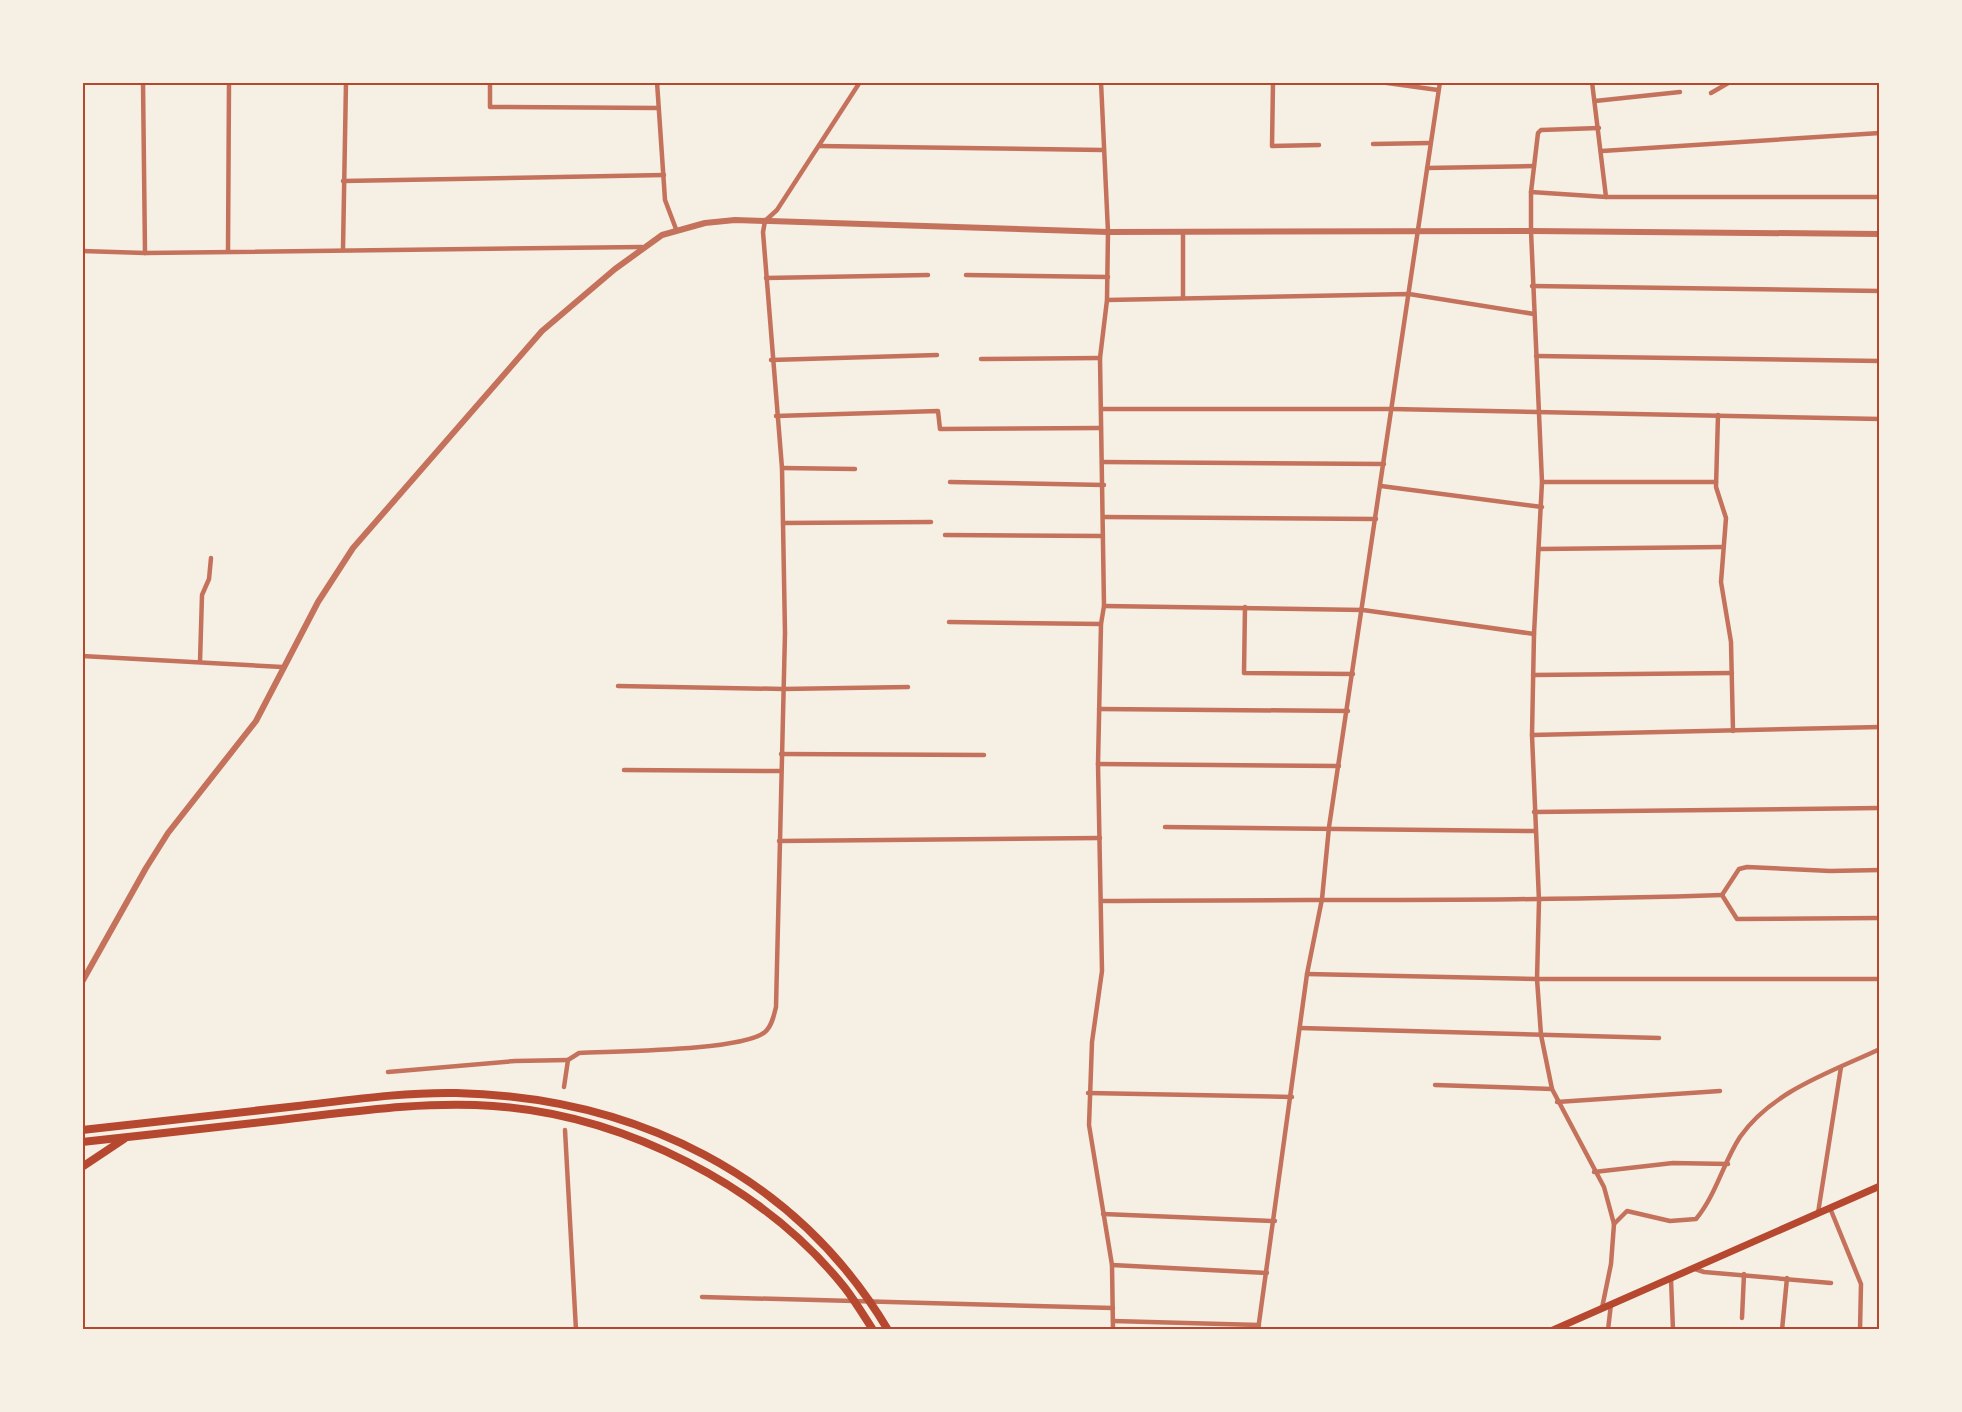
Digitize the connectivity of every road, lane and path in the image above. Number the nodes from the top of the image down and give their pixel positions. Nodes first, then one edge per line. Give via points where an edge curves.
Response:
1 (143, 82) edge
2 (229, 82) edge
3 (346, 82) edge
4 (490, 82) edge
5 (657, 82) edge
6 (860, 82) edge
7 (1101, 82) edge
8 (1273, 82) edge
9 (1380, 82) edge
10 (1440, 82) edge
11 (1592, 82) edge
12 (1730, 82) edge
13 (1438, 90) junction
14 (1680, 92) dead end
15 (1711, 93) dead end
16 (1595, 101) junction
17 (658, 108) junction
18 (1599, 128) junction
19 (1880, 133) edge
20 (1431, 143) junction
21 (1373, 144) dead end
22 (1319, 145) dead end
23 (819, 147) junction
24 (1103, 150) junction
25 (1602, 150) junction
26 (1534, 166) junction
27 (1427, 168) junction
28 (664, 175) junction
29 (343, 181) junction
30 (1531, 192) junction
31 (1606, 197) junction
32 (1880, 197) edge
33 (765, 222) junction
34 (676, 229) junction
35 (1530, 231) junction
36 (1108, 232) junction
37 (1182, 232) junction
38 (1417, 233) junction
39 (1880, 234) edge
40 (642, 247) junction
41 (343, 249) junction
42 (82, 251) edge
43 (228, 251) junction
44 (145, 253) junction
45 (928, 275) dead end
46 (966, 275) dead end
47 (1108, 277) junction
48 (766, 278) junction
49 (1532, 286) junction
50 (1880, 291) edge
51 (1409, 294) junction
52 (1183, 298) junction
53 (1107, 300) junction
54 (1534, 314) junction
55 (937, 355) dead end
56 (1536, 356) junction
57 (1100, 358) junction
58 (981, 359) dead end
59 (771, 360) junction
60 (1880, 361) edge
61 (1102, 409) junction
62 (1392, 410) junction
63 (1538, 413) junction
64 (1718, 415) junction
65 (776, 416) junction
66 (1880, 419) edge
67 (1101, 428) junction
68 (1102, 462) junction
69 (1384, 464) junction
70 (782, 468) junction
71 (855, 469) dead end
72 (950, 482) dead end
73 (1542, 482) junction
74 (1716, 482) junction
75 (1104, 485) junction
76 (1381, 486) junction
77 (1542, 507) junction
78 (1104, 517) junction
79 (1376, 519) junction
80 (931, 522) dead end
81 (783, 523) junction
82 (945, 535) dead end
83 (1103, 536) junction
84 (1723, 547) junction
85 (1540, 549) junction
86 (211, 558) dead end
87 (1104, 606) junction
88 (1245, 607) junction
89 (1363, 610) junction
90 (949, 622) dead end
91 (1101, 624) junction
92 (1534, 634) junction
93 (82, 656) edge
94 (200, 662) junction
95 (282, 667) junction
96 (1732, 673) junction
97 (1353, 674) junction
98 (1533, 675) junction
99 (618, 686) dead end
100 (908, 687) dead end
101 (783, 689) junction
102 (1099, 709) junction
103 (1347, 711) junction
104 (1880, 727) edge
105 (1732, 731) junction
106 (1532, 735) junction
107 (781, 754) junction
108 (984, 755) dead end
109 (1098, 764) junction
110 (1339, 766) junction
111 (624, 770) dead end
112 (781, 771) junction
113 (1880, 808) edge
114 (1534, 812) junction
115 (1165, 827) dead end
116 (1329, 827) junction
117 (1535, 831) junction
118 (1100, 838) junction
119 (780, 841) junction
120 (1880, 870) edge
121 (1722, 895) junction
122 (1323, 899) junction
123 (1101, 901) junction
124 (1539, 901) junction
125 (1880, 918) edge
126 (1307, 974) junction
127 (1537, 979) junction
128 (1880, 979) edge
129 (82, 982) edge
130 (1300, 1028) junction
131 (1541, 1035) junction
132 (1659, 1038) dead end
133 (1880, 1049) edge
134 (568, 1060) junction
135 (1842, 1067) junction
136 (388, 1072) dead end
137 (1435, 1085) dead end
138 (564, 1087) dead end
139 (1552, 1089) junction
140 (1720, 1091) dead end
141 (1088, 1093) junction
142 (1292, 1097) junction
143 (1557, 1102) junction
144 (82, 1130) edge
145 (565, 1130) dead end
146 (127, 1137) junction
147 (82, 1142) edge
148 (1728, 1164) junction
149 (82, 1167) edge
150 (1594, 1172) junction
151 (1880, 1186) edge
152 (1830, 1208) junction
153 (1818, 1213) junction
154 (1103, 1214) junction
155 (1275, 1221) junction
156 (1614, 1224) junction
157 (1112, 1265) junction
158 (1695, 1269) junction
159 (1267, 1273) junction
160 (1744, 1274) junction
161 (1787, 1278) junction
162 (1671, 1279) junction
163 (1831, 1283) dead end
164 (702, 1297) dead end
165 (1611, 1304) junction
166 (1113, 1308) junction
167 (1602, 1308) junction
168 (1742, 1318) dead end
169 (1113, 1321) junction
170 (1259, 1327) edge
171 (576, 1329) edge
172 (873, 1329) edge
173 (888, 1329) edge
174 (1113, 1329) edge
175 (1553, 1329) edge
176 (1608, 1329) edge
177 (1673, 1329) edge
178 (1782, 1329) edge
179 (1860, 1329) edge

1 - 44 street
2 - 43 street
3 - 29 street
4 - 17 street via 490,107
5 - 17 street
6 - 23 street
7 - 24 street
8 - 22 street via 1272,147
9 - 13 street
10 - 13 street
11 - 16 street
12 - 15 street
13 - 20 street
14 - 16 street
16 - 18 street
17 - 28 street
18 - 25 street
18 - 26 street via 1541,130
19 - 25 street
20 - 21 street
20 - 27 street
23 - 24 street
23 - 33 street
24 - 36 street
25 - 31 street
26 - 27 street
26 - 30 street
27 - 38 street
28 - 29 street
28 - 34 street via 665,200
29 - 41 street
30 - 31 street
30 - 35 street
31 - 32 street
33 - 34 street via 720,221
33 - 36 street
33 - 48 street
34 - 40 street
35 - 38 street
35 - 39 street
35 - 49 street
36 - 37 street
36 - 47 street
37 - 38 street
37 - 52 street
38 - 51 street
40 - 41 street
40 - 95 street via 542,331 353,548
41 - 43 street
42 - 44 street
43 - 44 street
45 - 48 street
46 - 47 street
47 - 53 street
48 - 59 street
49 - 50 street
49 - 54 street
51 - 52 street
51 - 54 street
51 - 62 street
52 - 53 street
53 - 57 street
54 - 56 street
55 - 59 street
56 - 60 street
56 - 63 street
57 - 58 street
57 - 61 street
59 - 65 street
61 - 62 street
61 - 67 street
62 - 63 street
62 - 69 street
63 - 64 street
63 - 73 street
64 - 66 street
64 - 74 street
65 - 67 street via 938,411 940,429
65 - 70 street
67 - 68 street
68 - 69 street
68 - 75 street
69 - 76 street
70 - 71 street
70 - 81 street
72 - 75 street
73 - 74 street
73 - 77 street
74 - 84 street via 1726,518
75 - 78 street
76 - 77 street
76 - 79 street
77 - 85 street
78 - 79 street
78 - 83 street
79 - 89 street
80 - 81 street
81 - 101 street
82 - 83 street
83 - 87 street
84 - 85 street
84 - 96 street via 1721,582
85 - 92 street
86 - 94 street via 202,595
87 - 88 street
87 - 91 street
88 - 89 street
88 - 97 street via 1244,673
89 - 92 street
89 - 97 street
90 - 91 street
91 - 102 street
92 - 98 street
93 - 94 street
94 - 95 street
95 - 129 street via 256,721 168,833
96 - 98 street
96 - 105 street
97 - 103 street
98 - 106 street
99 - 101 street
100 - 101 street
101 - 107 street
102 - 103 street
102 - 109 street
103 - 110 street
104 - 105 street
105 - 106 street
106 - 114 street
107 - 108 street
107 - 112 street
109 - 110 street
109 - 118 street
110 - 116 street
111 - 112 street
112 - 119 street
113 - 114 street
114 - 117 street
115 - 116 street
116 - 117 street
116 - 122 street
117 - 124 street
118 - 119 street
118 - 123 street
119 - 134 street via 776,1007 767,1031 738,1044 579,1053
120 - 121 street via 1747,867 1739,869
121 - 124 street
121 - 125 street via 1737,919
122 - 123 street
122 - 124 street
122 - 126 street
123 - 141 street via 1102,971
124 - 127 street
126 - 127 street
126 - 130 street
127 - 128 street
127 - 131 street
130 - 131 street
130 - 142 street
131 - 132 street
131 - 139 street
133 - 135 street
134 - 136 street
134 - 138 street
135 - 148 street via 1773,1101 1753,1119
135 - 153 street
137 - 139 street
139 - 143 street
140 - 143 street
141 - 142 street
141 - 154 street
142 - 155 street
143 - 150 street
144 - 173 highway via 364,1099 455,1093 575,1106 656,1130 726,1166 768,1194 840,1260
145 - 171 street
146 - 147 highway
146 - 149 highway
146 - 172 highway via 364,1109 456,1105 531,1110 583,1120 655,1145 716,1178 766,1212 832,1272
148 - 150 street via 1673,1164
148 - 156 street via 1706,1208 1696,1219 1670,1221 1627,1211
150 - 156 street via 1604,1188
151 - 152 main road
152 - 153 main road
152 - 179 street via 1862,1284
153 - 158 main road
154 - 155 street
154 - 157 street
155 - 159 street
156 - 167 street
157 - 159 street
157 - 166 street
158 - 160 street
158 - 162 main road
159 - 170 street
160 - 161 street
160 - 168 street
161 - 163 street
161 - 178 street
162 - 165 main road
162 - 177 street
164 - 166 street
165 - 167 main road
165 - 176 street
166 - 169 street
167 - 175 main road
169 - 170 street
169 - 174 street

